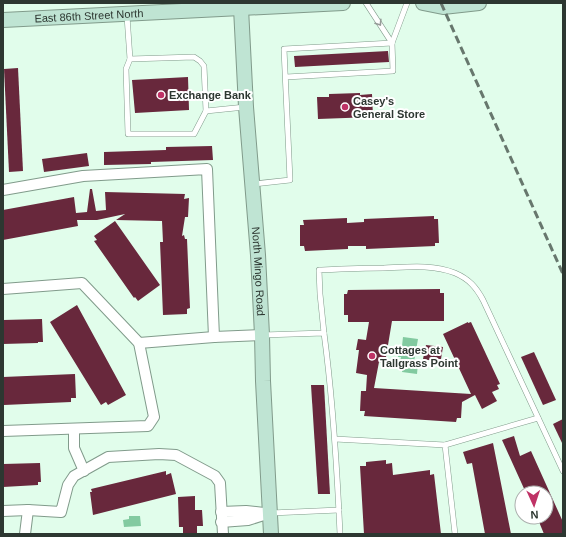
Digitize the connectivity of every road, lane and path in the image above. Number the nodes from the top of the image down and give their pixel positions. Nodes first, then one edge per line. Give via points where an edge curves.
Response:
1 (343, 3) edge
2 (366, 3) edge
3 (406, 3) edge
4 (424, 3) edge
5 (478, 3) edge
6 (241, 8) junction
7 (127, 14) junction
8 (3, 20) edge
9 (392, 43) junction
10 (130, 58) junction
11 (286, 77) junction
12 (246, 107) junction
13 (206, 111) junction
14 (252, 184) junction
15 (3, 190) edge
16 (3, 289) edge
17 (324, 333) junction
18 (262, 335) junction
19 (214, 337) junction
20 (139, 343) junction
21 (538, 418) junction
22 (74, 429) junction
23 (3, 431) edge
24 (335, 439) junction
25 (445, 445) junction
26 (84, 471) junction
27 (563, 472) edge
28 (28, 510) junction
29 (339, 510) junction
30 (3, 511) edge
31 (270, 514) junction
32 (221, 517) junction
33 (25, 534) edge
34 (223, 534) edge
35 (270, 534) edge
36 (340, 534) edge
37 (455, 534) edge

1 - 6 street, East 86th Street North
2 -> 9 lane
3 - 9 lane
4 - 5 street via 443,7
6 - 7 street, East 86th Street North
6 - 12 street, North Mingo Road
7 - 8 street, East 86th Street North
7 - 10 lane
9 - 11 lane via 393,71
9 - 11 lane via 284,49
10 - 13 lane via 194,57 200,61 204,66
10 - 13 lane via 126,69 128,134 194,134
11 - 14 lane via 290,180
12 - 13 lane
12 - 14 street, North Mingo Road
14 - 18 street, North Mingo Road
15 - 19 street via 83,176 207,169
16 - 20 street via 82,283
17 - 18 lane
17 - 21 lane via 319,270 413,267 437,268 454,273 476,287
17 - 24 lane
18 - 19 street
18 - 31 street, North Mingo Road
19 - 20 street
20 - 22 street via 154,417 148,426
21 - 25 lane
21 - 27 lane
22 - 23 street
22 - 26 street via 74,448
24 - 25 lane
24 - 29 lane
25 - 37 lane
26 - 28 street via 74,476 68,486 61,512
26 - 32 street via 108,457 176,455 215,476 220,483
28 - 30 street
28 - 33 street
29 - 31 lane
29 - 36 lane
31 - 32 street via 248,520
31 - 35 street, North Mingo Road
32 - 34 street

